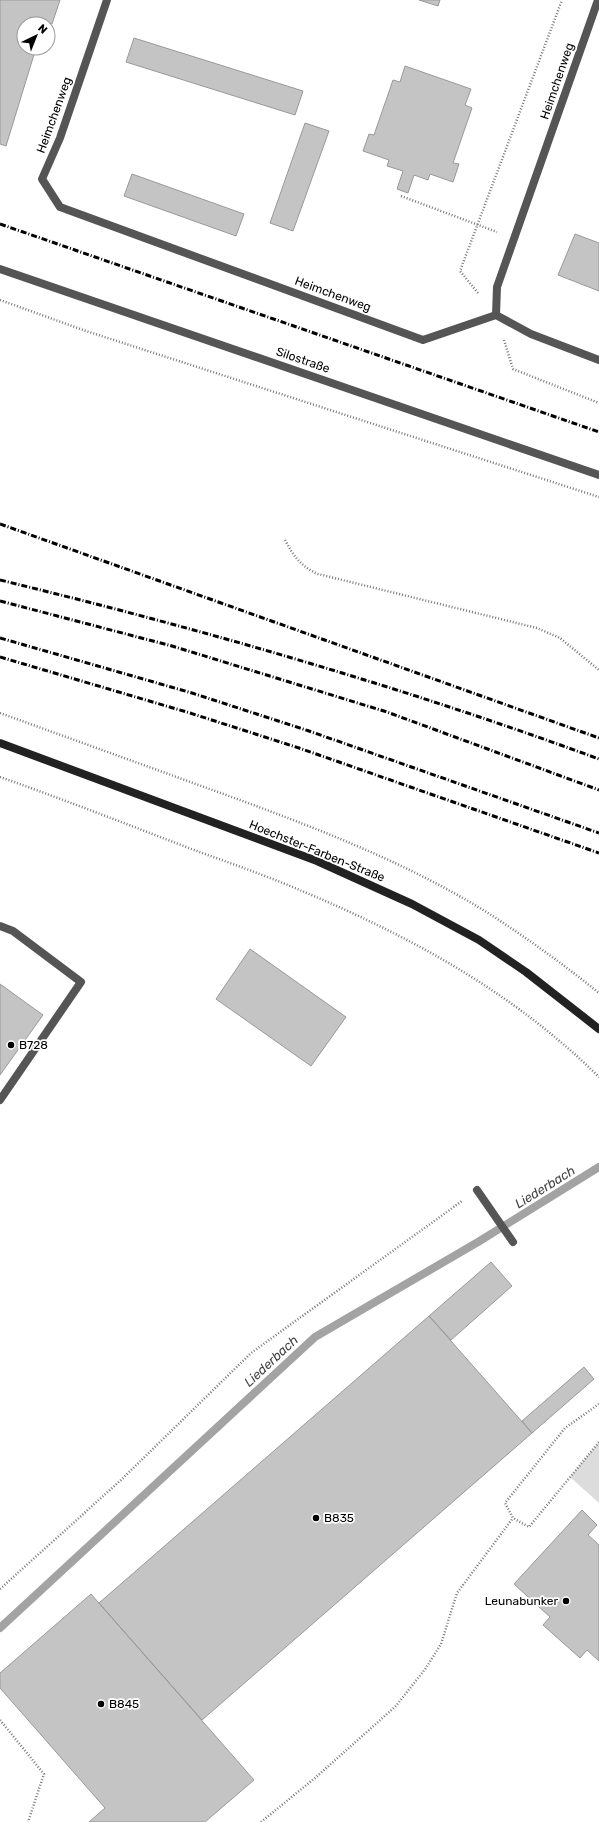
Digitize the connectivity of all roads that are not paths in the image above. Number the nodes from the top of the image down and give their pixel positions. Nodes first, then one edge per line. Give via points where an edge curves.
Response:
1 (107, 0) edge
2 (598, 0) edge
3 (0, 269) edge
4 (496, 315) junction
5 (599, 360) edge
6 (599, 475) edge
7 (0, 743) edge
8 (0, 926) edge
9 (599, 1029) edge
10 (0, 1100) edge
11 (477, 1190) road end
12 (513, 1242) dead end

1 - 4 street, Heimchenweg via 60,138 42,179 60,207 423,340
2 - 4 street, Heimchenweg via 497,288
3 - 6 street, Silostraße
4 - 5 street via 531,334
7 - 9 main road, Hoechster-Farben-Straße via 317,861 412,904 480,940
8 - 10 street via 13,931 80,982
11 - 12 street

